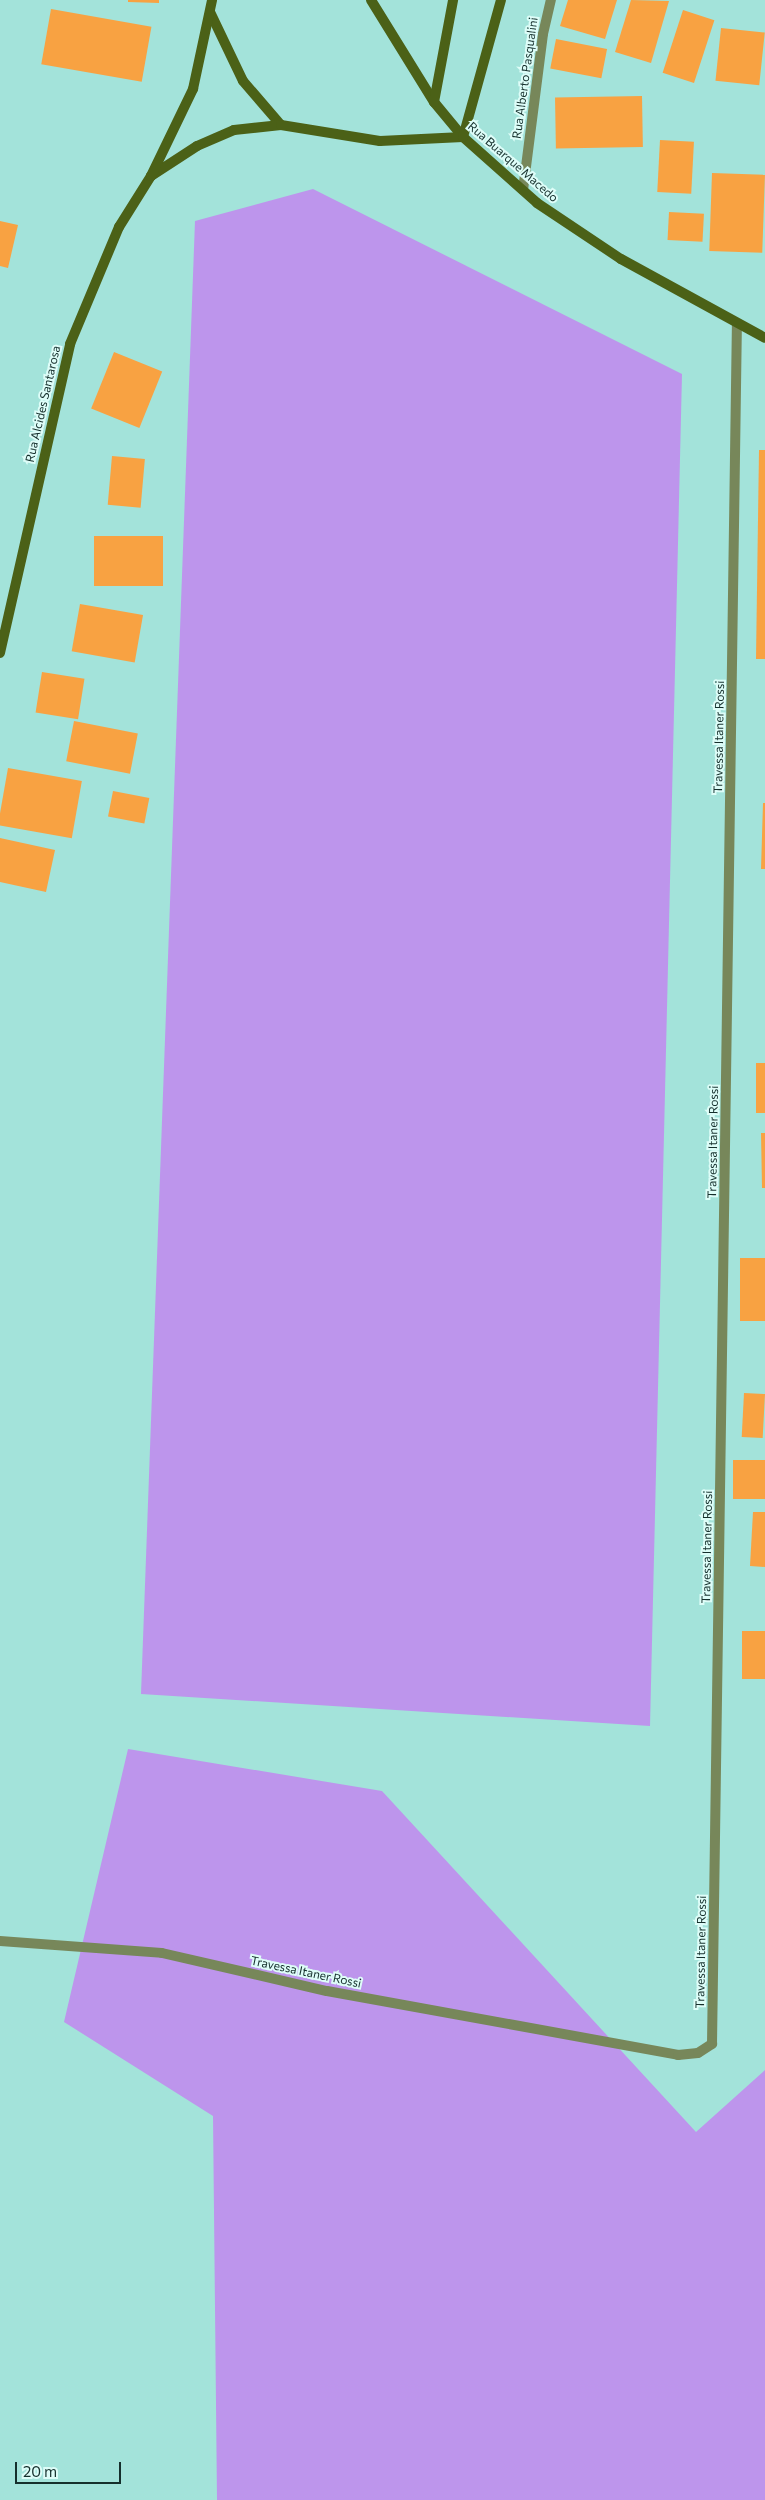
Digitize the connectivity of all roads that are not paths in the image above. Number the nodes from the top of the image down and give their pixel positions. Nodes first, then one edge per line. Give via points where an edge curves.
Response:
1 (212, 0) edge
2 (371, 0) edge
3 (453, 0) edge
4 (501, 0) edge
5 (551, 0) edge
6 (210, 12) junction
7 (434, 102) junction
8 (281, 125) junction
9 (464, 138) junction
10 (151, 176) junction
11 (523, 190) junction
12 (737, 325) junction
13 (765, 338) edge
14 (0, 653) edge
15 (0, 1940) edge

1 - 6 street, Rua Alcides Santarosa
2 - 7 street, Rua Buarque Macedo
3 - 7 street
4 - 9 street
5 - 11 street, Rua Alberto Pasqualini via 543,34
6 - 8 street via 243,81
6 - 10 street, Rua Alcides Santarosa via 193,89
7 - 9 street, Rua Buarque Macedo
8 - 9 street, Rua Alcides Santarosa via 380,141
8 - 10 street, Rua Alcides Santarosa via 234,130 197,146
9 - 11 street, Rua Buarque Macedo
10 - 14 street, Rua Alcides Santarosa via 119,227 70,344
11 - 12 street, Rua Buarque Macedo via 621,259
12 - 13 street, Rua Buarque Macedo
12 - 15 street, Travessa Itaner Rossi via 712,2044 698,2053 678,2055 327,1991 162,1953

